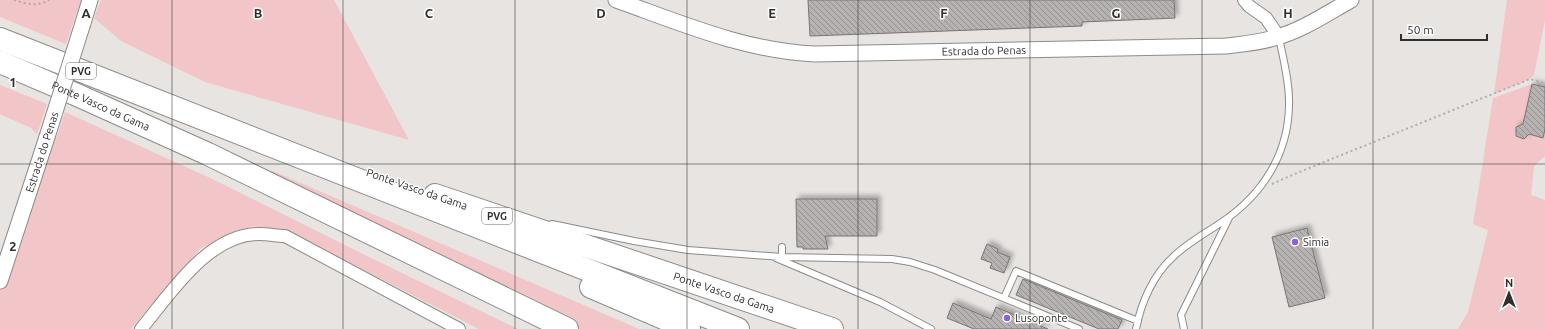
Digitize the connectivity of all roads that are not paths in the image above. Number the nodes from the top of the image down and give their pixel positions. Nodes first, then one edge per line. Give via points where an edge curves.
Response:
1 (90, 0) edge
2 (616, 0) edge
3 (1244, 0) edge
4 (1351, 0) edge
5 (1279, 37) junction
6 (0, 39) edge
7 (0, 62) edge
8 (161, 103) junction
9 (441, 197) junction
10 (516, 215) dead end
11 (1229, 216) junction
12 (544, 222) dead end
13 (782, 247) dead end
14 (771, 256) junction
15 (782, 257) junction
16 (0, 281) edge
17 (1004, 298) junction
18 (1138, 321) junction
19 (141, 329) edge
20 (459, 329) edge
21 (567, 329) edge
22 (689, 329) edge
23 (738, 329) edge
24 (832, 329) edge
25 (931, 329) edge
26 (1079, 329) edge
27 (1136, 329) edge
28 (1184, 329) edge

1 - 16 street, Estrada do Penas, bridge
2 - 5 street, Estrada do Penas via 711,34 767,50 790,53 1226,46 1251,44
3 - 5 street via 1266,18
4 - 5 street, Estrada do Penas via 1303,27
5 - 11 lane via 1289,91 1284,142 1278,159 1257,192
6 - 8 highway, Ponte Vasco da Gama / PVG
7 - 21 highway, Ponte Vasco da Gama / PVG via 208,154
8 - 9 highway, Ponte Vasco da Gama / PVG
8 - 22 highway, Ponte Vasco da Gama / PVG
8 - 23 highway, Ponte Vasco da Gama / PVG
9 - 10 lane
9 - 24 highway, Ponte Vasco da Gama / PVG
11 - 18 lane via 1184,247 1167,263 1153,283
11 - 28 lane via 1181,315
12 - 14 lane via 662,246 705,252
13 - 15 lane
14 - 15 lane
14 - 25 lane via 880,302
15 - 17 lane via 892,259 910,262
17 - 18 lane via 1016,271
17 - 26 lane
18 - 27 lane
19 - 20 street via 191,269 215,248 235,238 259,234 285,236

